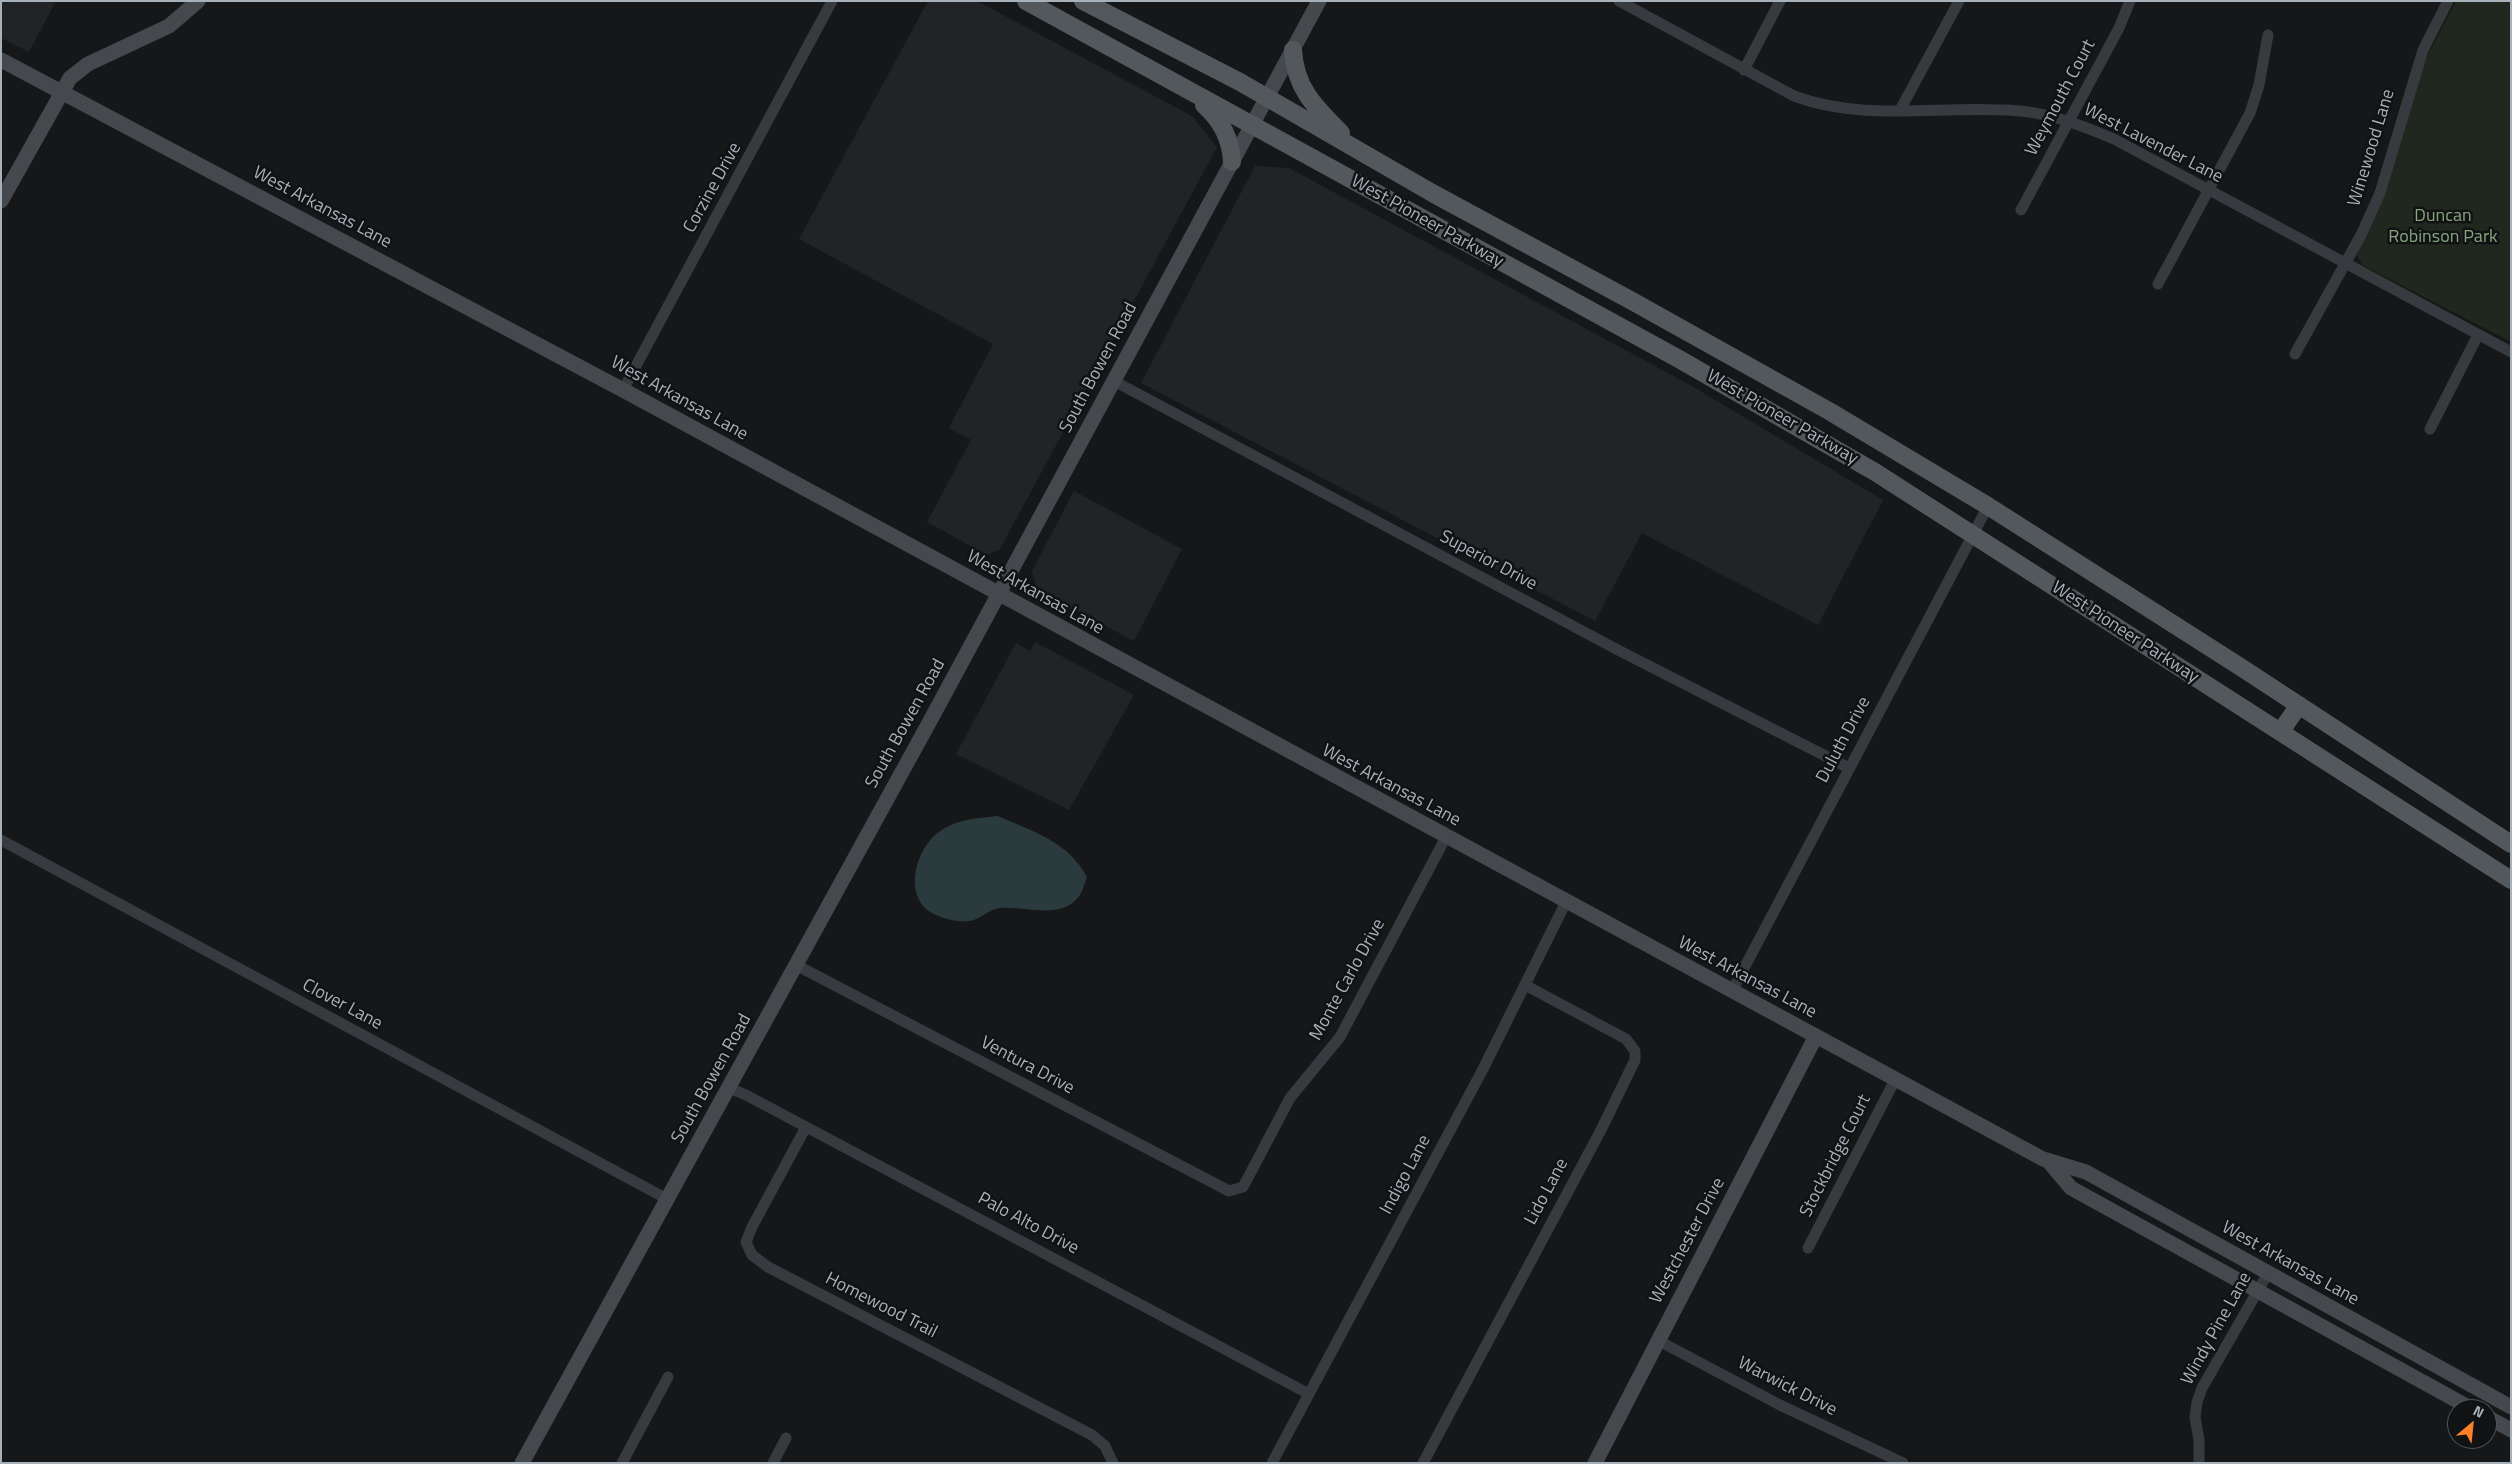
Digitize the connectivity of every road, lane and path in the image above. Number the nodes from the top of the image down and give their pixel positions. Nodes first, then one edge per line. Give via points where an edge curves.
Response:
1 (198, 1) edge
2 (832, 1) edge
3 (1026, 1) edge
4 (1083, 1) edge
5 (1319, 1) edge
6 (1619, 1) edge
7 (1780, 1) edge
8 (1959, 1) edge
9 (2130, 1) edge
10 (2448, 1) edge
11 (2268, 35) dead end
12 (1293, 50) junction
13 (1, 60) edge
14 (1744, 70) junction
15 (61, 92) junction
16 (1191, 93) junction
17 (1267, 98) junction
18 (1900, 110) junction
19 (2070, 121) junction
20 (1252, 126) junction
21 (1357, 150) junction
22 (1232, 162) junction
23 (2208, 191) junction
24 (1, 201) edge
25 (2021, 210) dead end
26 (2345, 264) junction
27 (1568, 266) junction
28 (2158, 284) dead end
29 (1549, 288) junction
30 (2478, 334) junction
31 (2511, 352) edge
32 (2295, 354) dead end
33 (1114, 382) junction
34 (623, 390) junction
35 (2430, 429) dead end
36 (1988, 506) junction
37 (1973, 535) junction
38 (998, 594) junction
39 (2299, 704) junction
40 (2280, 731) junction
41 (1848, 768) junction
42 (1446, 837) junction
43 (1, 840) edge
44 (2511, 844) edge
45 (2511, 880) edge
46 (1566, 902) junction
47 (796, 965) junction
48 (1525, 985) junction
49 (1732, 991) junction
50 (1816, 1036) junction
51 (1895, 1080) junction
52 (729, 1088) junction
53 (806, 1127) junction
54 (2048, 1162) junction
55 (1243, 1187) joint
56 (667, 1199) junction
57 (1808, 1248) dead end
58 (2268, 1273) junction
59 (2258, 1291) junction
60 (1657, 1340) junction
61 (668, 1377) dead end
62 (1309, 1394) junction
63 (2454, 1399) edge
64 (2511, 1407) edge
65 (2497, 1422) edge
66 (2511, 1430) edge
67 (786, 1438) dead end
68 (522, 1463) edge
69 (622, 1463) edge
70 (774, 1463) edge
71 (1113, 1463) edge
72 (1272, 1463) edge
73 (1423, 1463) edge
74 (1595, 1463) edge
75 (1903, 1463) edge
76 (2199, 1463) edge

1 - 15 main road via 169,26 80,69
2 - 34 street, Corzine Drive
3 - 16 main road, West Pioneer Parkway
4 - 17 main road, West Pioneer Parkway
5 - 12 main road, South Bowen Road
6 - 14 street, West Lavender Lane
7 - 14 street
8 - 18 street
9 - 19 street, Weymouth Court
10 - 26 street, Winewood Lane via 2422,50 2380,193
11 - 23 street via 2250,113
12 - 17 main road, South Bowen Road
12 - 21 main road via 1297,78 1305,94
13 - 15 main road, West Arkansas Lane
14 - 18 street, West Lavender Lane via 1814,104 1864,112
15 - 24 main road
15 - 34 main road, West Arkansas Lane
16 - 20 main road, West Pioneer Parkway
16 - 22 main road via 1214,114 1229,142
17 - 20 main road, South Bowen Road
17 - 21 main road, West Pioneer Parkway
18 - 19 street, West Lavender Lane via 2018,110
19 - 23 street, West Lavender Lane via 2114,139
19 - 25 street, Weymouth Court
20 - 22 main road, South Bowen Road
20 - 29 main road, West Pioneer Parkway
21 - 27 main road, West Pioneer Parkway
22 - 33 main road, South Bowen Road
23 - 26 street, West Lavender Lane
23 - 28 street
26 - 30 street, West Lavender Lane
26 - 32 street, Winewood Lane
27 - 29 main road
27 - 36 main road, West Pioneer Parkway via 1828,411
29 - 37 main road, West Pioneer Parkway via 1875,472
30 - 31 street, West Lavender Lane
30 - 35 street
33 - 38 main road, South Bowen Road
33 - 41 street, Superior Drive via 1618,650
34 - 38 main road, West Arkansas Lane
36 - 37 street, Duluth Drive
36 - 39 main road, West Pioneer Parkway
37 - 40 main road, West Pioneer Parkway
37 - 41 street, Duluth Drive
38 - 42 main road, West Arkansas Lane
38 - 47 main road, South Bowen Road
39 - 40 main road
39 - 44 main road, West Pioneer Parkway
40 - 45 main road, West Pioneer Parkway
41 - 49 street, Duluth Drive
42 - 46 main road, West Arkansas Lane
42 - 55 street, Monte Carlo Drive via 1340,1037 1290,1098
43 - 56 street, Clover Lane
46 - 48 street, Indigo Lane
46 - 49 main road, West Arkansas Lane
47 - 52 main road, South Bowen Road
47 - 55 street, Ventura Drive via 1213,1184 1229,1191
48 - 62 street, Indigo Lane
48 - 73 street, Lido Lane via 1626,1039 1635,1050 1635,1060
49 - 50 main road, West Arkansas Lane
50 - 51 main road, West Arkansas Lane
50 - 60 main road, Westchester Drive
51 - 54 main road, West Arkansas Lane
51 - 57 street, Stockbridge Court
52 - 53 street, Palo Alto Drive
52 - 56 main road, South Bowen Road
53 - 62 street, Palo Alto Drive
53 - 71 street, Homewood Trail via 752,1226 746,1242 752,1255 768,1267 1092,1435 1104,1446
54 - 58 main road, West Arkansas Lane via 2086,1172
54 - 59 main road, West Arkansas Lane via 2071,1188
56 - 68 main road, South Bowen Road
58 - 59 street, Windy Pine Lane
58 - 64 main road, West Arkansas Lane
59 - 63 main road, West Arkansas Lane
59 - 76 street, Windy Pine Lane via 2197,1402
60 - 74 main road, Westchester Drive
60 - 75 street, Warwick Drive via 1780,1405
61 - 69 street
62 - 72 street, Indigo Lane
65 - 66 main road
67 - 70 street

